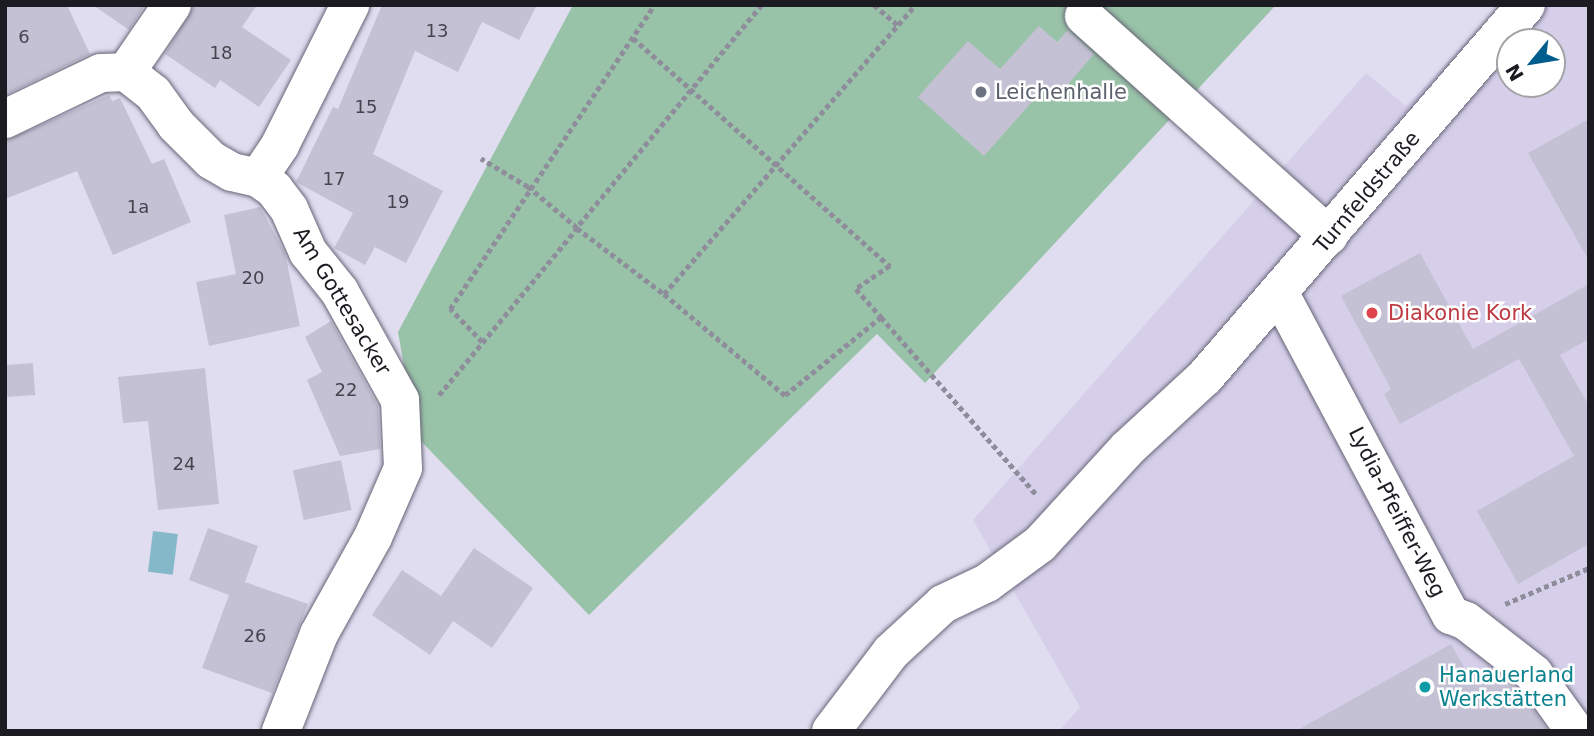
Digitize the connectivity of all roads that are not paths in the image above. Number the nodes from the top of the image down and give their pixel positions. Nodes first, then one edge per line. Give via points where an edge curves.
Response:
1 (172, 5) edge
2 (350, 5) edge
3 (1526, 5) edge
4 (1084, 16) dead end
5 (126, 72) junction
6 (5, 119) edge
7 (258, 178) junction
8 (1329, 236) junction
9 (1280, 294) junction
10 (281, 731) edge
11 (831, 731) edge
12 (1575, 731) edge

1 - 5 street
2 - 7 street via 280,145
3 - 8 street, Turnfeldstraße
4 - 8 street
5 - 6 street via 101,74
5 - 7 street via 153,93 176,125 211,160 232,172
7 - 10 street, Am Gottesacker via 274,189 308,252 340,292 400,400 403,467 373,537 319,634
8 - 9 street, Turnfeldstraße
9 - 11 street, Turnfeldstraße via 1205,377 1128,448 1051,534 987,583 943,604 891,652
9 - 12 street, Lydia-Pfeiffer-Weg via 1451,615 1466,621 1534,674

